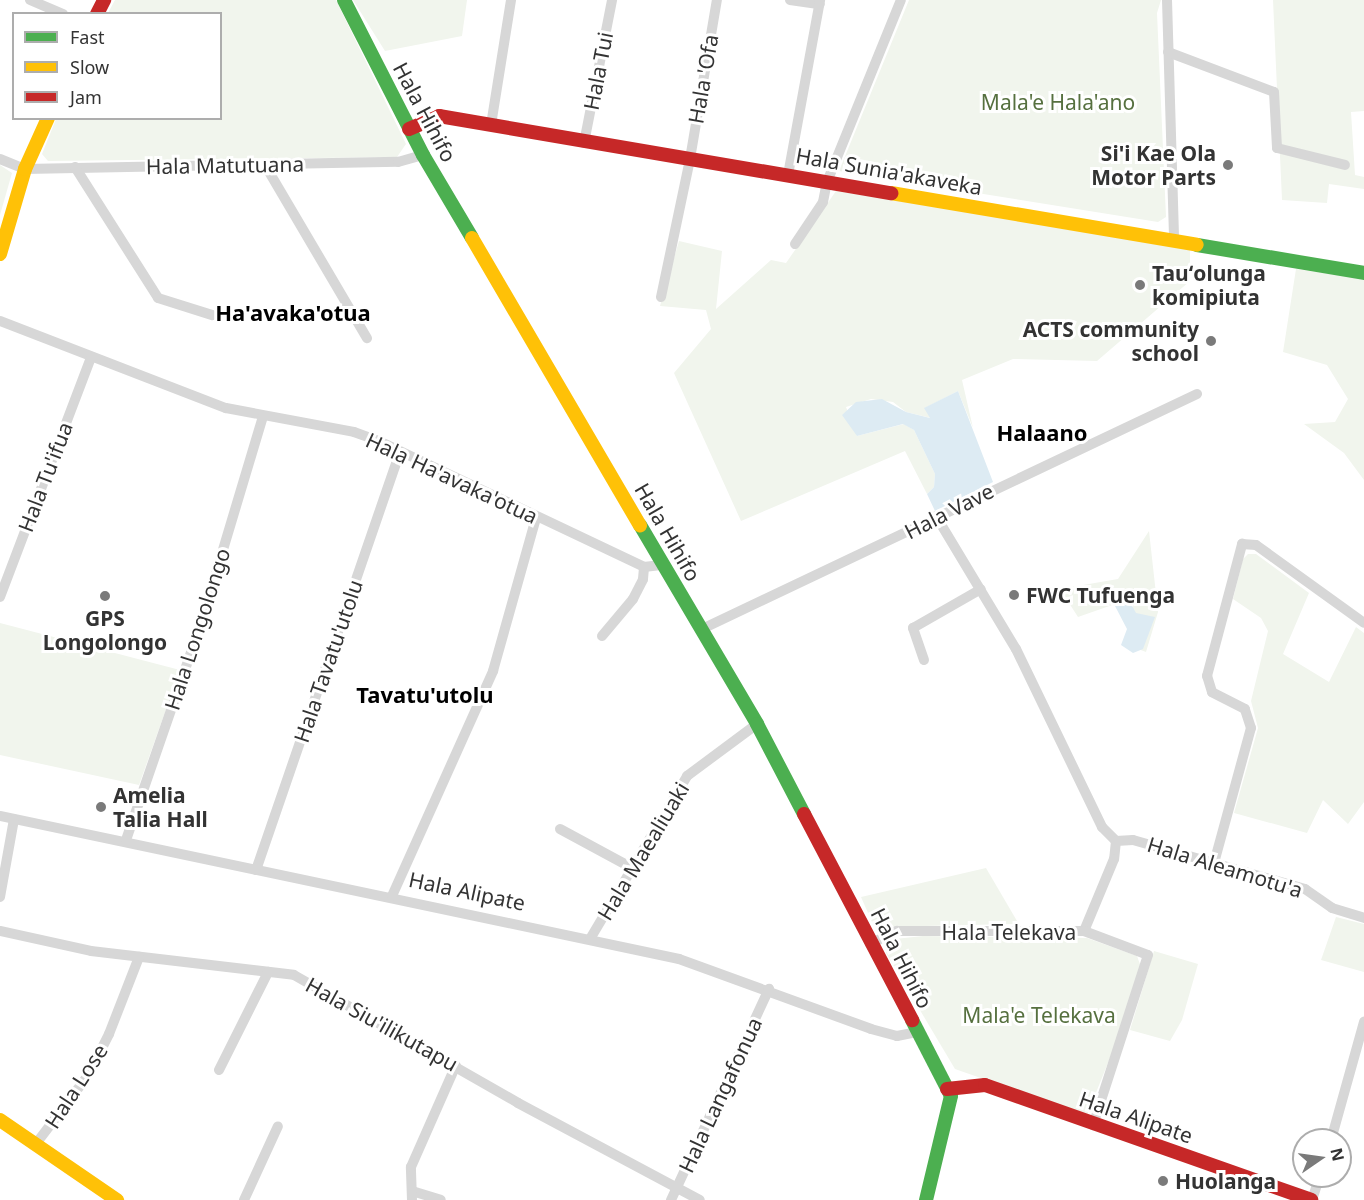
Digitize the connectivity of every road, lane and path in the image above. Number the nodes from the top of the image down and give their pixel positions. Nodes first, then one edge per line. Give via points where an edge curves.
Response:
1 (30, 0) edge
2 (344, 0) edge
3 (512, 0) edge
4 (612, 0) edge
5 (717, 0) edge
6 (790, 0) edge
7 (901, 0) edge
8 (1167, 0) edge
9 (820, 2) edge
10 (58, 12) edge
11 (1168, 52) junction
12 (47, 120) edge
13 (491, 125) junction
14 (409, 129) junction
15 (585, 142) junction
16 (423, 155) junction
17 (0, 159) edge
18 (690, 159) junction
19 (265, 165) junction
20 (1345, 165) dead end
21 (75, 167) junction
22 (25, 169) junction
23 (788, 175) junction
24 (827, 182) junction
25 (1174, 240) junction
26 (795, 244) dead end
27 (0, 254) edge
28 (1364, 273) edge
29 (661, 297) dead end
30 (212, 315) dead end
31 (0, 321) edge
32 (367, 338) dead end
33 (92, 357) junction
34 (1197, 394) dead end
35 (263, 416) junction
36 (400, 452) junction
37 (936, 516) junction
38 (536, 518) junction
39 (661, 565) junction
40 (644, 567) junction
41 (981, 589) junction
42 (0, 597) edge
43 (1364, 623) edge
44 (702, 630) junction
45 (602, 636) dead end
46 (924, 660) dead end
47 (758, 724) junction
48 (0, 816) edge
49 (14, 819) junction
50 (560, 829) dead end
51 (126, 840) junction
52 (1116, 841) junction
53 (1214, 863) junction
54 (632, 868) junction
55 (256, 870) junction
56 (392, 896) junction
57 (0, 897) edge
58 (1364, 918) edge
59 (1084, 931) junction
60 (0, 932) edge
61 (590, 939) junction
62 (870, 944) junction
63 (139, 957) junction
64 (268, 972) junction
65 (769, 989) junction
66 (1364, 1022) edge
67 (916, 1032) junction
68 (456, 1065) junction
69 (219, 1070) dead end
70 (947, 1089) junction
71 (0, 1120) edge
72 (1093, 1125) junction
73 (278, 1126) dead end
74 (1334, 1128) edge
75 (35, 1145) junction
76 (676, 1189) junction
77 (412, 1195) edge
78 (117, 1200) edge
79 (244, 1200) edge
80 (441, 1200) edge
81 (671, 1200) edge
82 (700, 1200) edge
83 (926, 1200) edge
84 (1311, 1200) edge

1 - 10 street
2 - 14 main road, Hala Hihifo
3 - 13 street
4 - 15 street, Hala Tui
5 - 18 street, Hala 'Ofa
6 - 9 street
7 - 24 street
8 - 11 street
9 - 23 street
11 - 20 street via 1274,92 1277,148
11 - 25 street
12 - 22 main road
13 - 14 main road, Hala Sunia'akaveka via 440,116
13 - 15 main road, Hala Sunia'akaveka
14 - 16 main road, Hala Hihifo
15 - 18 main road, Hala Sunia'akaveka
16 - 19 street, Hala Matutuana via 398,162
16 - 39 main road, Hala Hihifo
17 - 22 street
18 - 23 main road, Hala Sunia'akaveka
18 - 29 street, Hala 'Ofa
19 - 21 street, Hala Matutuana
19 - 32 street
21 - 22 street, Hala Matutuana
21 - 30 street via 153,293 175,306
22 - 27 main road
23 - 24 main road, Hala Sunia'akaveka
24 - 25 main road, Hala Sunia'akaveka
24 - 26 street via 823,202
25 - 28 main road, Hala Sunia'akaveka
31 - 33 street, Hala Ha'avaka'otua
33 - 35 street, Hala Ha'avaka'otua via 226,408
33 - 42 street, Hala Tu'ifua
34 - 37 street, Hala Vave
35 - 36 street, Hala Ha'avaka'otua via 354,432
35 - 51 street, Hala Longolongo via 201,623
36 - 38 street, Hala Ha'avaka'otua
36 - 55 street, Hala Tavatu'utolu
37 - 41 street
37 - 44 street, Hala Vave
38 - 40 street, Hala Ha'avaka'otua
38 - 56 street via 493,672
39 - 40 street
39 - 44 main road, Hala Hihifo
40 - 45 street via 633,599
41 - 46 street via 913,628
41 - 52 street via 1016,649 1102,827
43 - 53 street via 1256,545 1245,542 1238,550 1207,676 1212,692 1240,705 1251,721
44 - 47 main road, Hala Hihifo
47 - 54 street, Hala Maealiuaki via 687,776
47 - 62 main road, Hala Hihifo
48 - 49 street, Hala Alipate
49 - 51 street, Hala Alipate
49 - 57 street
50 - 54 street
51 - 55 street, Hala Alipate
52 - 53 street, Hala Aleamotu'a via 1133,840
52 - 59 street via 1114,859
53 - 58 street, Hala Aleamotu'a via 1305,889 1332,908
54 - 61 street, Hala Maealiuaki
55 - 56 street, Hala Alipate
56 - 61 street, Hala Alipate
59 - 62 street, Hala Telekava via 897,931
59 - 72 street, Hala Telekava via 1148,955
60 - 63 street, Hala Siu'ilikutapu
61 - 65 street, Hala Alipate via 678,959
62 - 67 main road, Hala Hihifo
63 - 64 street, Hala Siu'ilikutapu
63 - 75 street, Hala Lose via 89,1074
64 - 68 street, Hala Siu'ilikutapu via 305,980
64 - 69 street
65 - 67 street, Hala Alipate via 871,1029 897,1036
65 - 76 street, Hala Langafonua
66 - 74 street
67 - 70 main road, Hala Hihifo
68 - 76 street, Hala Siu'ilikutapu
68 - 77 street via 411,1167
70 - 72 main road, Hala Alipate via 985,1085
70 - 83 main road via 951,1096 950,1112
71 - 75 main road
72 - 84 main road, Hala Alipate
73 - 79 street
75 - 78 main road
76 - 81 street, Hala Langafonua
76 - 82 street, Hala Siu'ilikutapu
77 - 80 street

